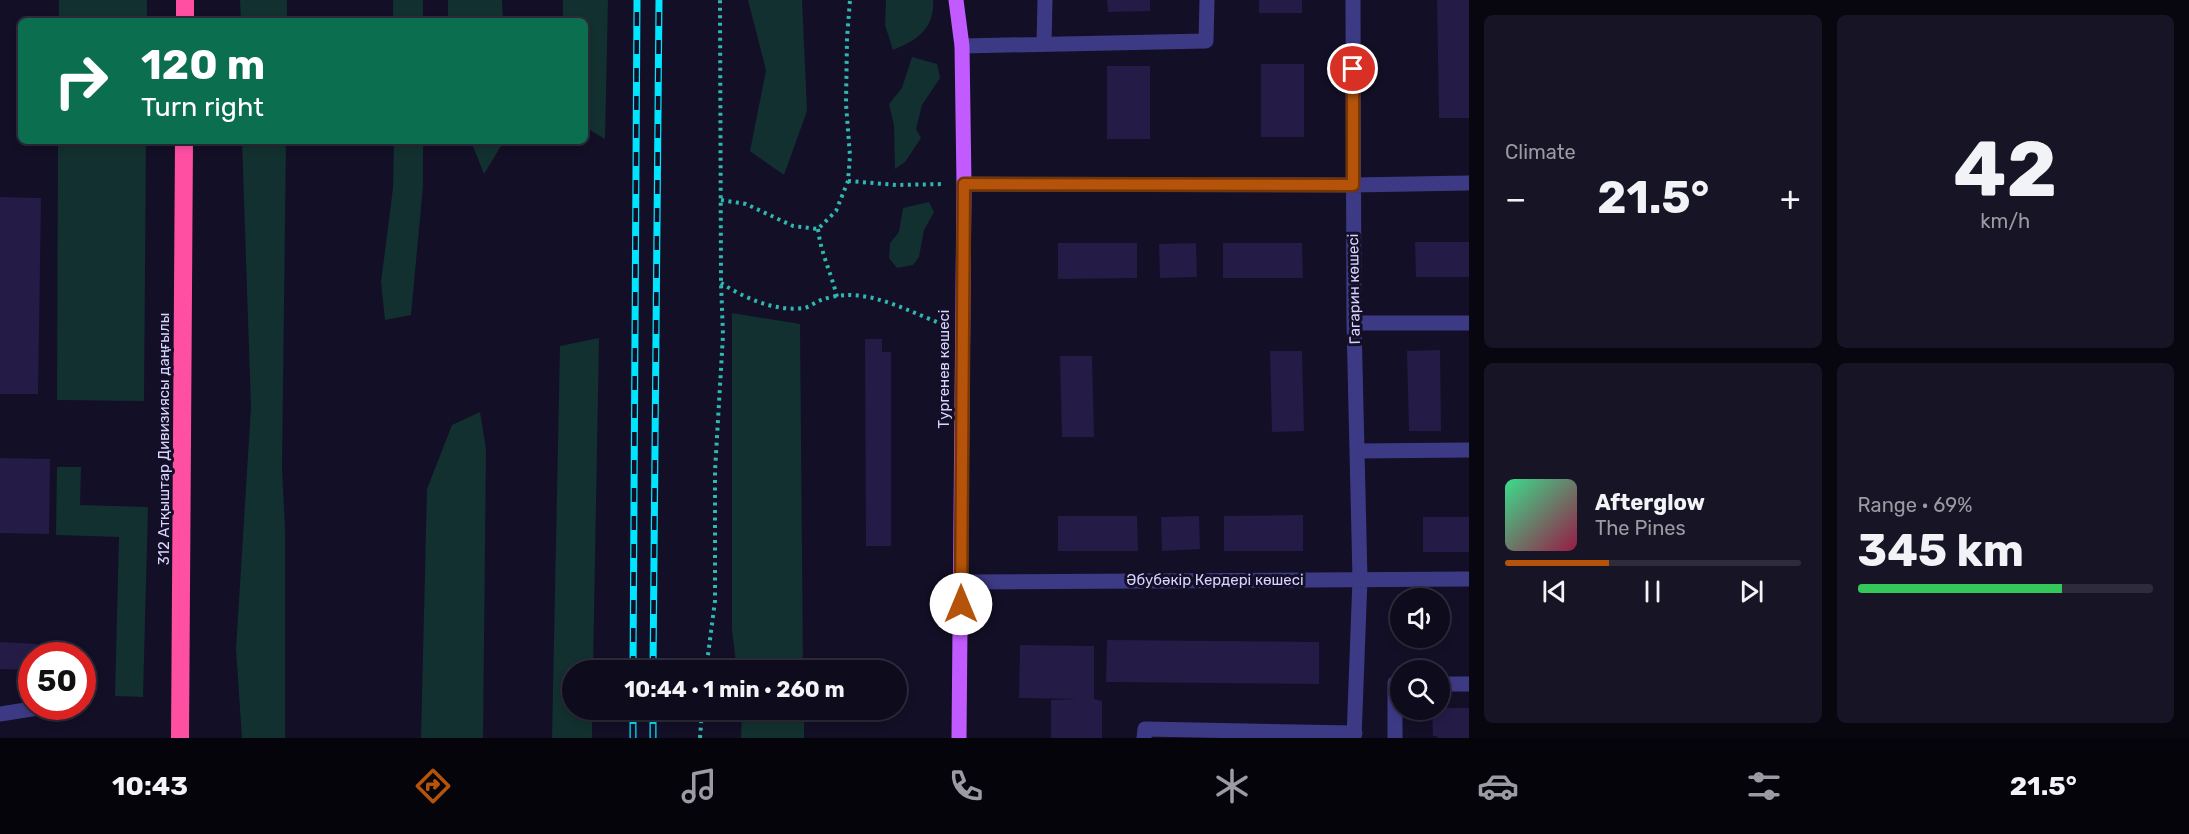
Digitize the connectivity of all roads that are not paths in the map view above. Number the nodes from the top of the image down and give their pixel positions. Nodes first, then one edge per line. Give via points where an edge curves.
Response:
1 (185, 0) edge
2 (956, 0) edge
3 (1045, 0) edge
4 (1207, 0) edge
5 (1353, 0) edge
6 (185, 18) edge
7 (1044, 44) junction
8 (962, 46) junction
9 (184, 144) edge
10 (1469, 183) edge
11 (964, 184) junction
12 (1353, 185) junction
13 (1354, 323) junction
14 (1469, 323) edge
15 (1469, 450) edge
16 (1357, 451) junction
17 (1360, 579) junction
18 (1469, 579) edge
19 (961, 582) junction
20 (1450, 684) edge
21 (1469, 684) edge
22 (18, 711) edge
23 (0, 714) edge
24 (1395, 720) edge
25 (1354, 736) edge
26 (180, 738) edge
27 (959, 738) edge
28 (1144, 738) edge
29 (1395, 738) edge

1 - 6 highway
2 - 8 main road, Тургенев көшесі
3 - 7 street
4 - 7 street via 1206,41
5 - 12 street, Гагарин көшесі
7 - 8 street
8 - 11 main road, Тургенев көшесі
9 - 26 highway, 312 Атқыштар Дивизиясы даңғылы
10 - 12 street
11 - 12 street
11 - 19 main road, Тургенев көшесі
12 - 13 street, Гагарин көшесі
13 - 14 street
13 - 16 street, Гагарин көшесі
15 - 16 street
16 - 17 street, Гагарин көшесі
17 - 18 street, Әбубәкір Кердері көшесі
17 - 19 street, Әбубәкір Кердері көшесі
17 - 25 street, Гагарин көшесі
19 - 27 main road, Тургенев көшесі
20 - 21 street
22 - 23 street
24 - 29 street
25 - 28 street via 1145,729

